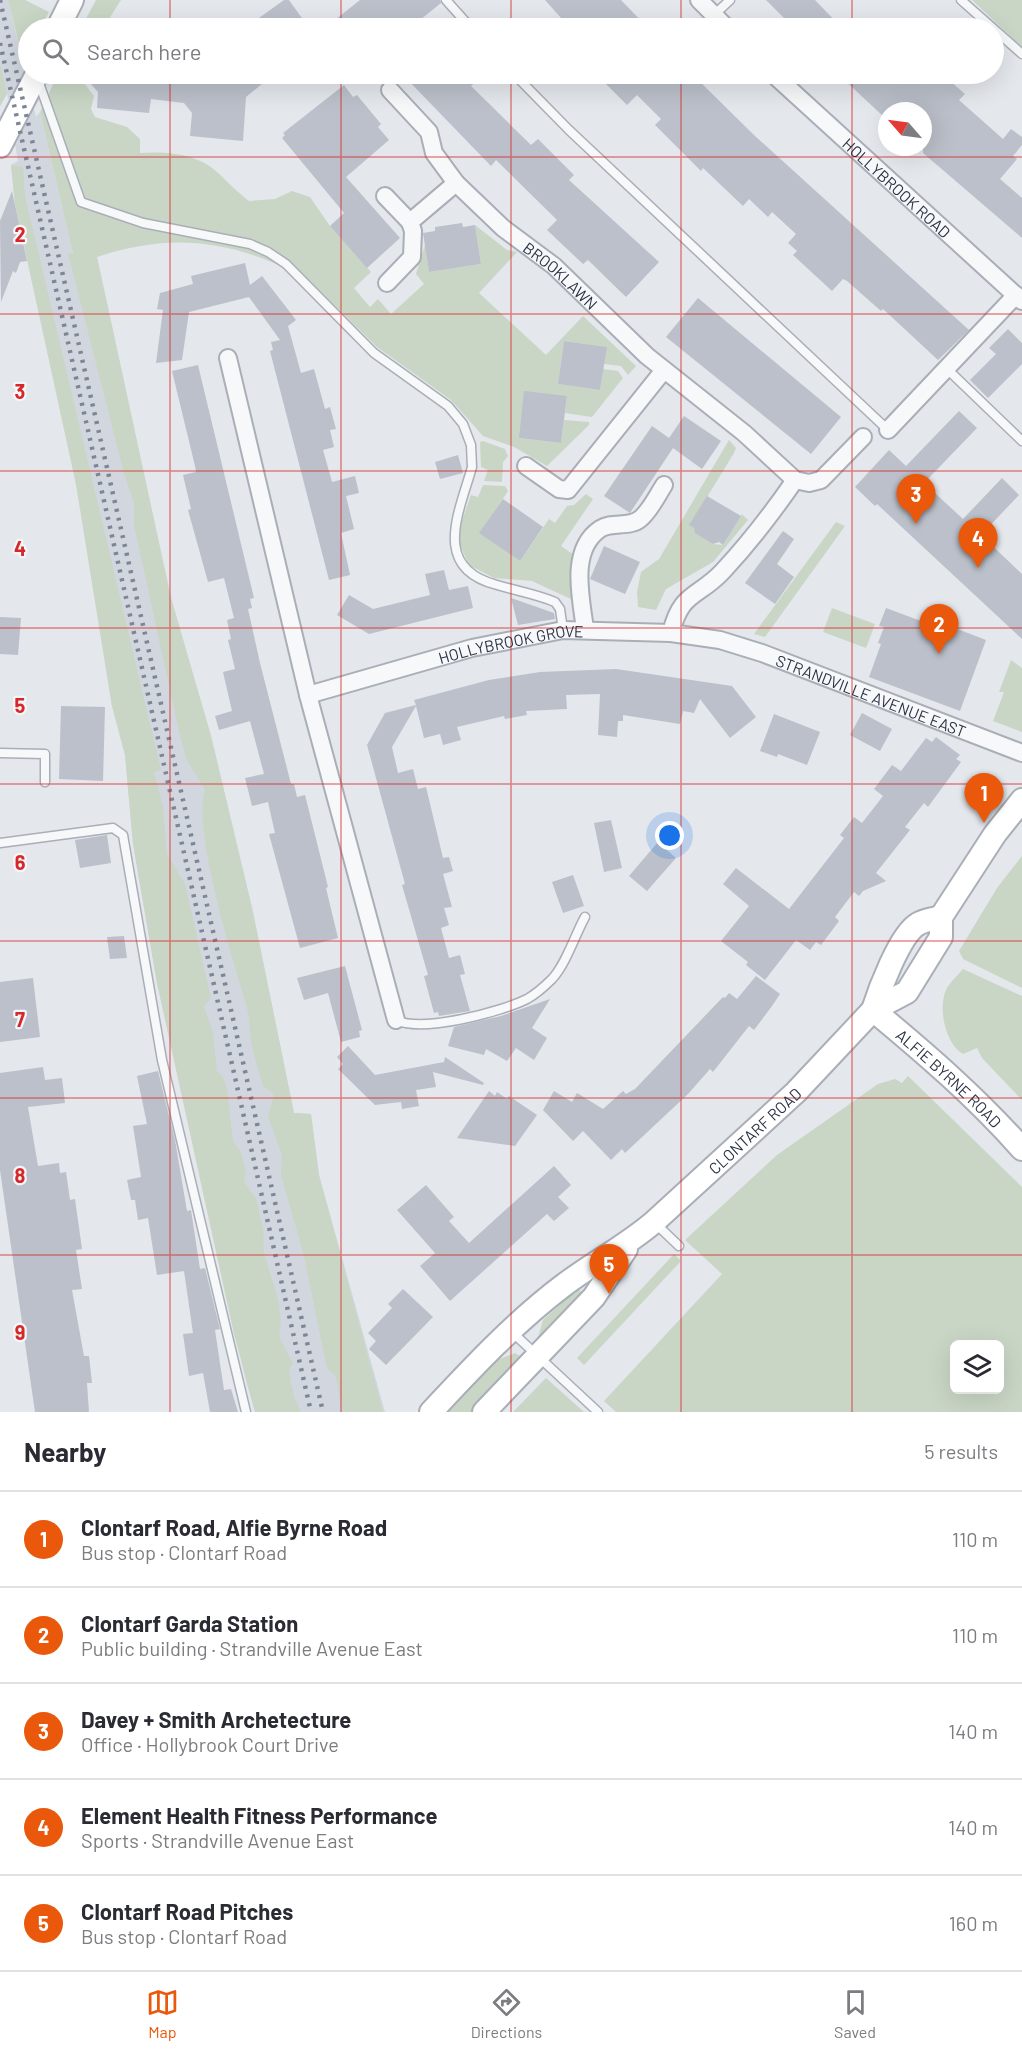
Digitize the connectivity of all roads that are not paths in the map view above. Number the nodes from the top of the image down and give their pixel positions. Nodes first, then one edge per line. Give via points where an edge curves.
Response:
1 (72, 0) edge
2 (446, 0) edge
3 (699, 0) edge
4 (730, 0) edge
5 (962, 0) edge
6 (714, 15) junction
7 (63, 18) edge
8 (462, 18) edge
9 (717, 18) edge
10 (982, 18) edge
11 (1004, 38) edge
12 (1022, 54) edge
13 (31, 84) edge
14 (39, 84) edge
15 (524, 84) edge
16 (784, 84) edge
17 (390, 90) dead end
18 (0, 146) edge
19 (456, 183) junction
20 (385, 196) dead end
21 (410, 222) junction
22 (387, 284) dead end
23 (1019, 298) edge
24 (228, 358) dead end
25 (945, 367) junction
26 (664, 370) junction
27 (888, 430) joint
28 (863, 436) dead end
29 (1022, 441) edge
30 (526, 466) dead end
31 (795, 480) junction
32 (664, 485) dead end
33 (585, 629) junction
34 (563, 630) junction
35 (671, 633) junction
36 (720, 640) joint
37 (308, 695) junction
38 (0, 753) edge
39 (1022, 753) edge
40 (45, 782) dead end
41 (1022, 800) edge
42 (0, 843) edge
43 (585, 917) dead end
44 (873, 1010) junction
45 (396, 1020) joint
46 (1022, 1149) edge
47 (654, 1222) junction
48 (630, 1243) junction
49 (679, 1246) dead end
50 (512, 1332) junction
51 (538, 1357) junction
52 (246, 1412) edge
53 (431, 1412) edge
54 (484, 1412) edge
55 (598, 1412) edge

1 - 7 main road
2 - 8 lane
3 - 6 street
4 - 6 lane
5 - 10 lane
6 - 9 street
11 - 12 lane
13 - 18 main road
14 - 34 lane via 81,202 143,223 250,244 268,252 286,264 374,353 448,406 463,424 473,455 453,537 456,554 475,576 555,602
15 - 27 lane
16 - 23 street, HOLLYBROOK ROAD
17 - 19 street, BROOKLAWN via 429,132 434,153
19 - 21 street
19 - 26 street, BROOKLAWN via 504,228 554,266
20 - 21 street
21 - 22 street via 412,257
23 - 25 street
24 - 37 street
25 - 27 street
25 - 29 lane
26 - 30 street via 567,490 559,489
26 - 31 street, BROOKLAWN via 744,433
28 - 31 street via 821,480
31 - 35 street via 720,574 684,601 675,615
32 - 33 street via 642,518 635,523 600,529 589,542 579,567
33 - 34 street, HOLLYBROOK GROVE
33 - 35 street, HOLLYBROOK GROVE
34 - 37 street, HOLLYBROOK GROVE via 472,648
35 - 36 street, HOLLYBROOK GROVE
36 - 39 street, STRANDVILLE AVENUE EAST
37 - 45 street
38 - 40 lane via 45,754
41 - 44 main road, CLONTARF ROAD via 941,917 941,937 907,992
42 - 52 lane via 113,828 123,835 162,1060
43 - 45 lane via 561,967 530,998 500,1010 440,1023
44 - 46 main road, ALFIE BYRNE ROAD via 949,1073
44 - 47 main road, CLONTARF ROAD via 796,1092
47 - 48 main road, CLONTARF ROAD
47 - 49 lane
48 - 50 main road, CLONTARF ROAD via 563,1285
48 - 51 main road, CLONTARF ROAD via 594,1297
50 - 51 lane
50 - 53 main road, CLONTARF ROAD
51 - 54 main road, CLONTARF ROAD
51 - 55 lane

